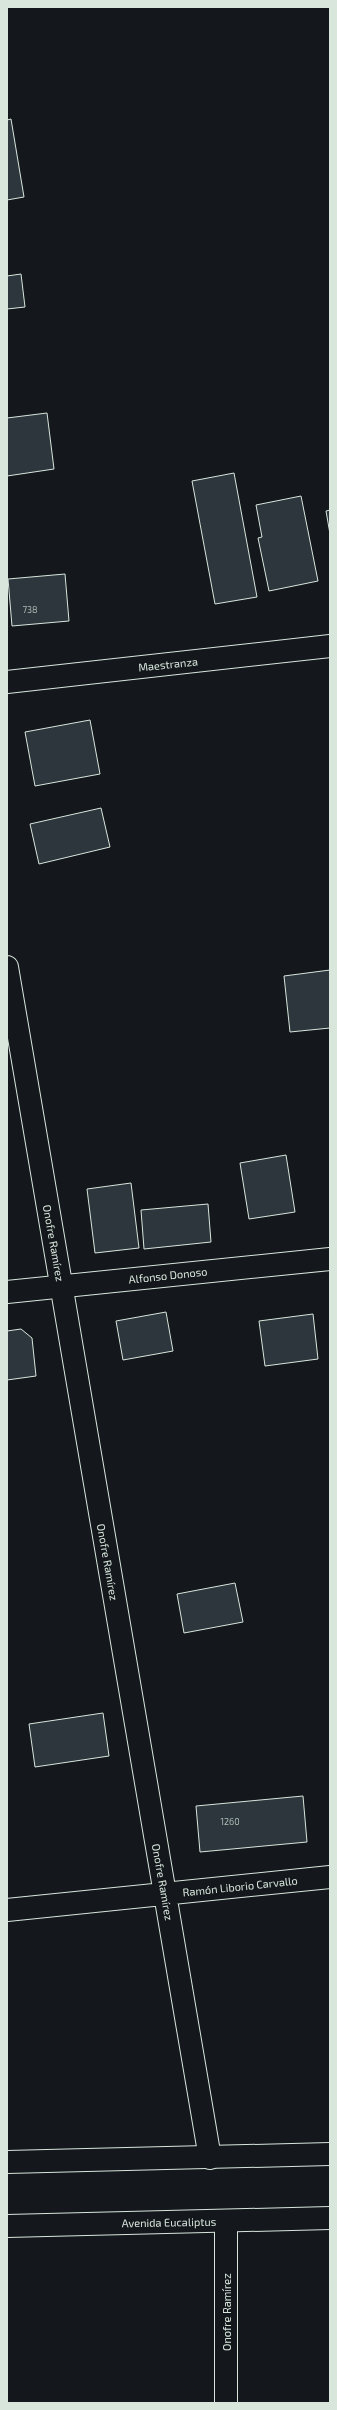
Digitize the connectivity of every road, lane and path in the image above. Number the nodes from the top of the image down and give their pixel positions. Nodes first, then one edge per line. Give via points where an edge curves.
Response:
1 (330, 646) edge
2 (7, 682) edge
3 (7, 967) edge
4 (330, 1259) edge
5 (61, 1286) junction
6 (7, 1292) edge
7 (330, 1877) edge
8 (165, 1893) junction
9 (7, 1910) edge
10 (330, 2154) edge
11 (210, 2158) junction
12 (7, 2162) edge
13 (330, 2218) edge
14 (226, 2221) junction
15 (7, 2226) edge
16 (226, 2403) edge

1 - 2 street, Maestranza
3 - 5 street, Onofre Ramírez
4 - 5 street, Alfonso Donoso
5 - 6 street, Alfonso Donoso
5 - 8 street, Onofre Ramírez
7 - 8 street, Ramón Liborio Carvallo
8 - 9 street, Ramón Liborio Carvallo
8 - 11 street, Onofre Ramírez
10 - 11 street
11 - 12 street
13 - 14 street, Avenida Eucaliptus
14 - 15 street, Avenida Eucaliptus
14 - 16 street, Onofre Ramírez

